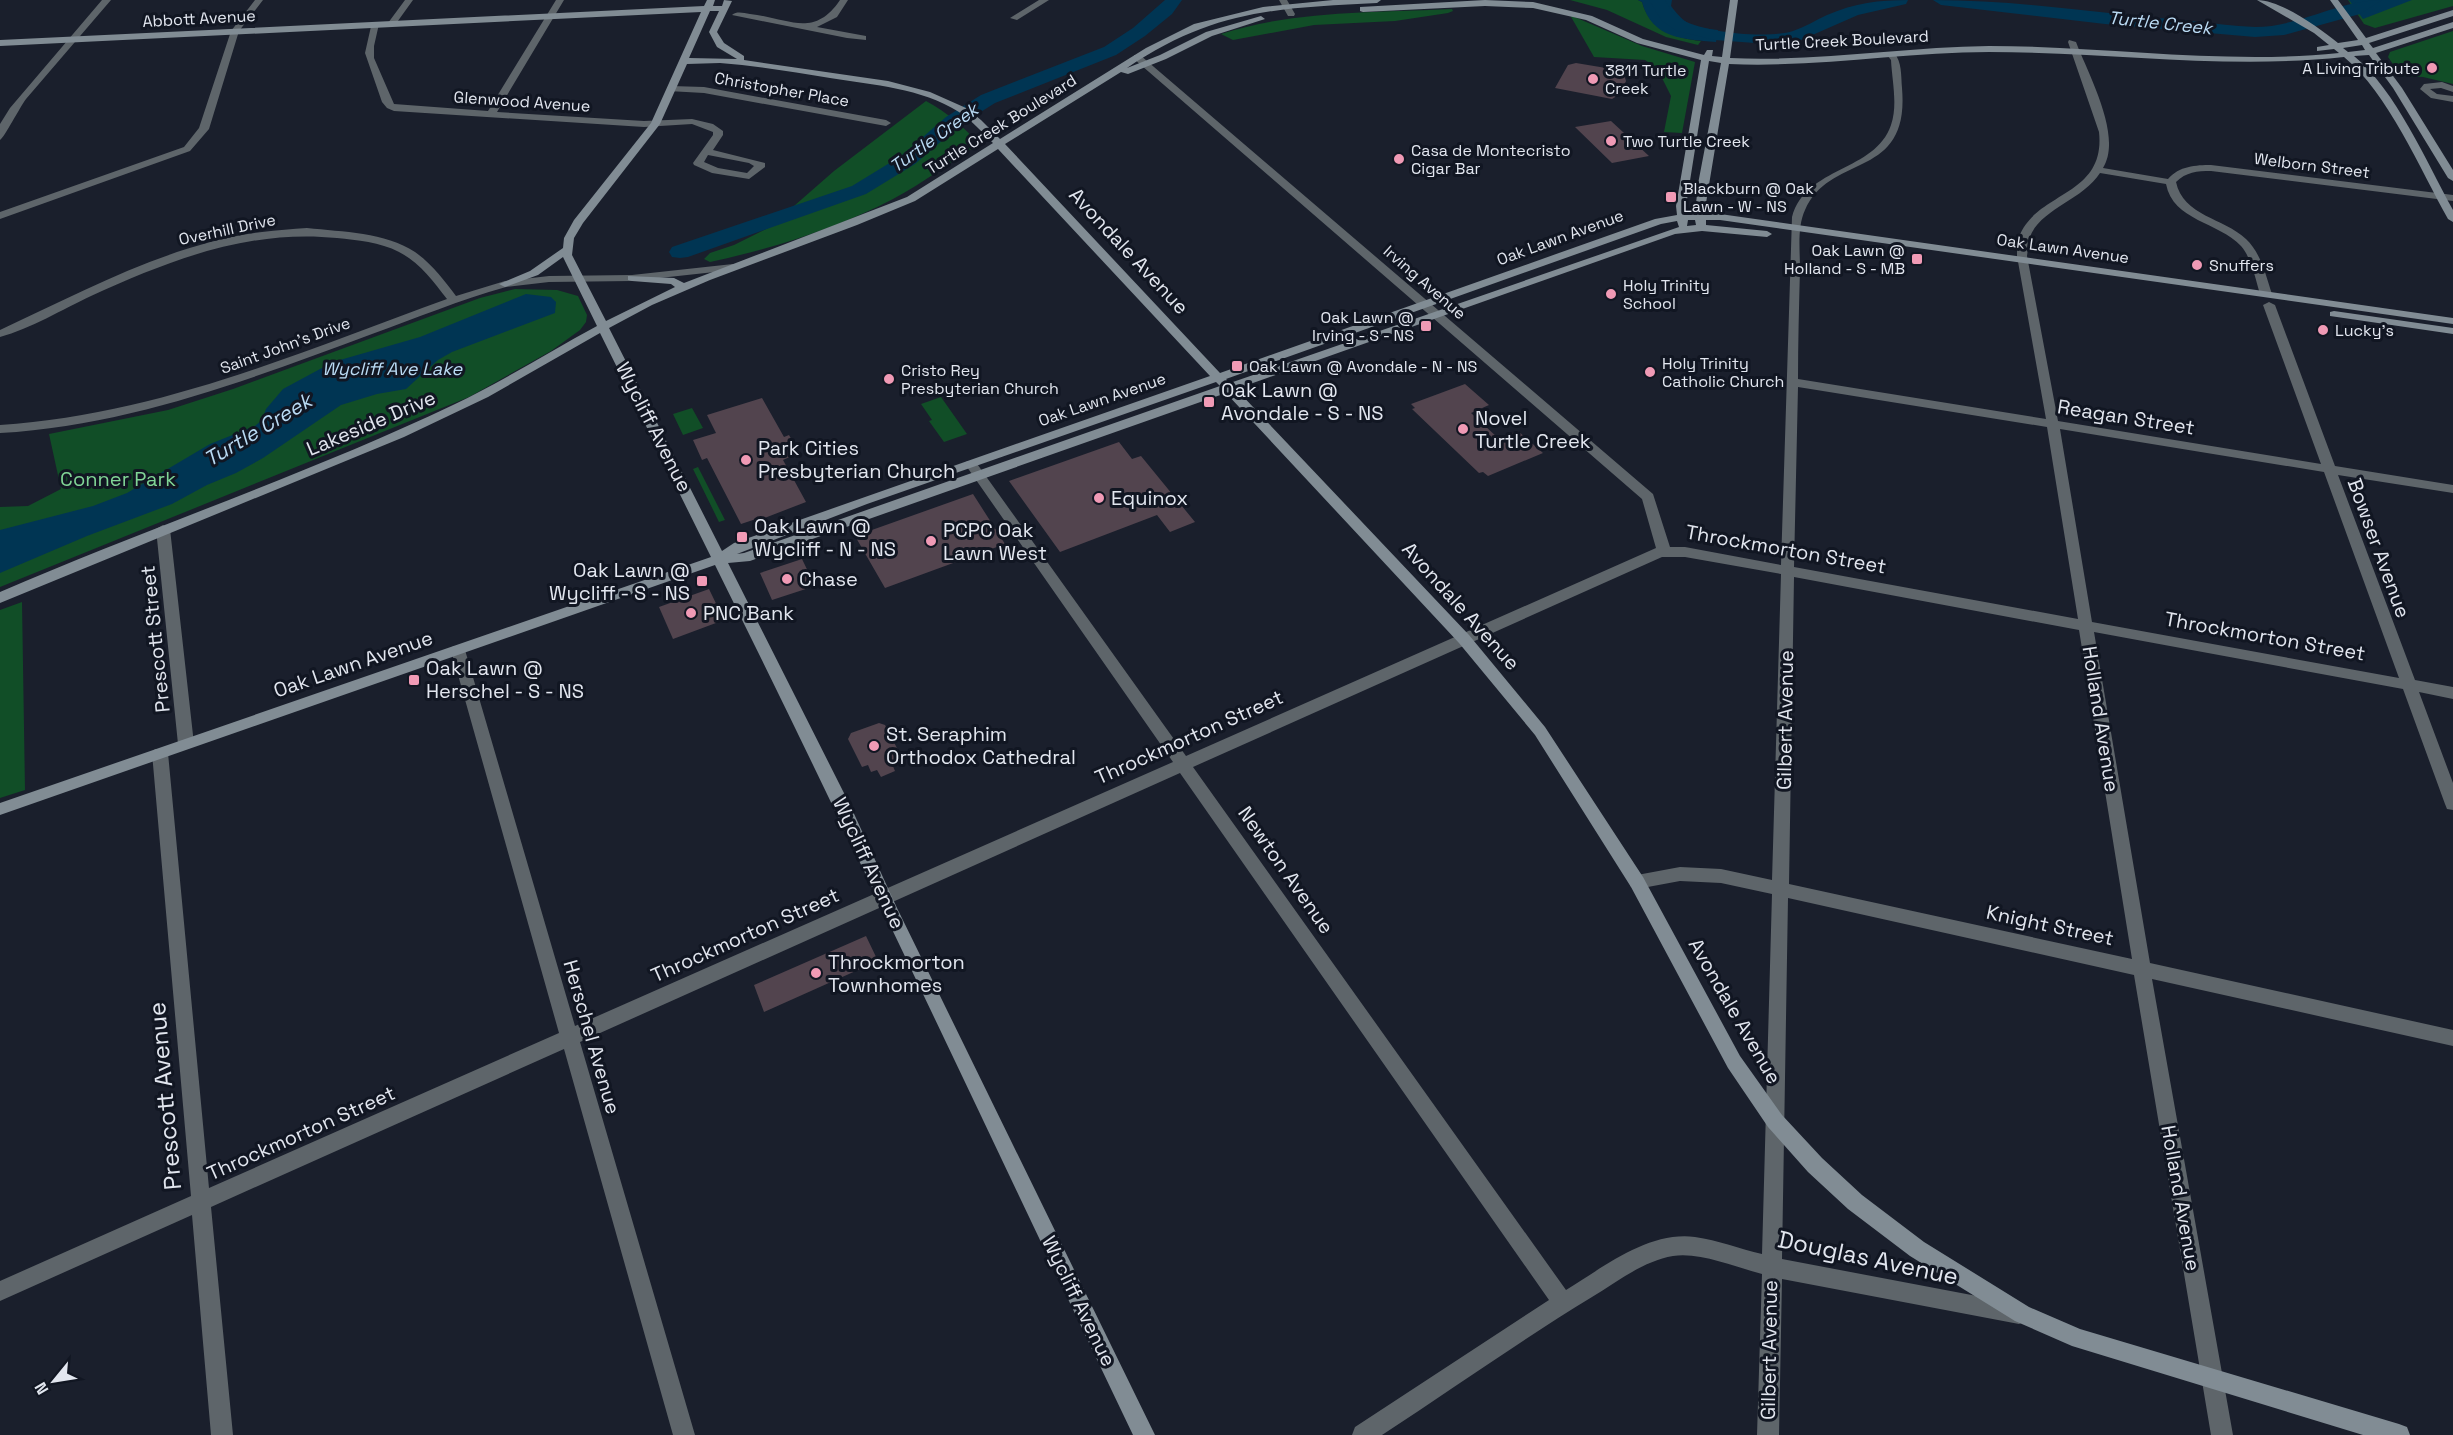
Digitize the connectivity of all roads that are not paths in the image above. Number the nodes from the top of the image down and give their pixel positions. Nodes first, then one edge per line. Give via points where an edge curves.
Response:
1 (107, 0) edge
2 (259, 0) edge
3 (409, 0) edge
4 (560, 0) edge
5 (844, 0) edge
6 (1045, 0) edge
7 (1377, 0) edge
8 (1734, 0) edge
9 (2261, 0) edge
10 (2334, 0) edge
11 (1459, 2) edge
12 (709, 4) edge
13 (726, 4) edge
14 (1580, 5) dead end
15 (1287, 7) edge
16 (1601, 12) dead end
17 (2453, 13) edge
18 (551, 15) junction
19 (736, 15) dead end
20 (1014, 18) dead end
21 (1616, 19) dead end
22 (392, 23) junction
23 (375, 24) junction
24 (2453, 25) edge
25 (810, 27) junction
26 (1195, 27) junction
27 (2355, 27) junction
28 (235, 31) junction
29 (1209, 34) junction
30 (2388, 34) junction
31 (863, 38) dead end
32 (70, 39) junction
33 (2363, 42) junction
34 (0, 43) edge
35 (1882, 45) junction
36 (2074, 46) junction
37 (2338, 46) junction
38 (2195, 49) junction
39 (2370, 52) junction
40 (1727, 53) junction
41 (1708, 55) junction
42 (1891, 55) junction
43 (2349, 56) junction
44 (2202, 58) junction
45 (683, 61) junction
46 (1141, 61) junction
47 (756, 63) junction
48 (671, 89) junction
49 (2453, 89) edge
50 (2453, 99) edge
51 (491, 114) junction
52 (886, 123) dead end
53 (655, 124) junction
54 (0, 137) edge
55 (995, 141) junction
56 (1691, 142) junction
57 (1710, 145) junction
58 (707, 149) junction
59 (2100, 170) junction
60 (2453, 178) edge
61 (2171, 182) junction
62 (2440, 197) junction
63 (2453, 198) edge
64 (0, 216) edge
65 (1699, 216) junction
66 (1682, 217) junction
67 (2453, 219) edge
68 (1702, 228) junction
69 (1684, 229) junction
70 (1796, 233) junction
71 (566, 250) junction
72 (1555, 258) junction
73 (747, 262) joint
74 (2025, 265) junction
75 (734, 267) junction
76 (1568, 268) junction
77 (578, 278) junction
78 (632, 278) junction
79 (505, 284) junction
80 (683, 287) junction
81 (454, 300) junction
82 (2267, 300) junction
83 (1427, 305) junction
84 (1438, 315) junction
85 (2453, 321) edge
86 (604, 327) junction
87 (2453, 331) edge
88 (0, 334) edge
89 (1218, 378) junction
90 (1792, 382) junction
91 (1228, 388) junction
92 (2054, 425) junction
93 (0, 429) edge
94 (1003, 452) junction
95 (1012, 464) junction
96 (2329, 469) junction
97 (975, 470) junction
98 (2453, 489) edge
99 (163, 530) junction
100 (1664, 551) junction
101 (719, 559) junction
102 (1788, 571) junction
103 (0, 598) edge
104 (2086, 627) junction
105 (1464, 639) junction
106 (458, 650) junction
107 (2409, 685) junction
108 (2453, 693) edge
109 (186, 744) junction
110 (160, 753) junction
111 (1184, 764) junction
112 (2453, 804) edge
113 (0, 808) edge
114 (1637, 882) junction
115 (1781, 887) junction
116 (884, 898) junction
117 (2141, 967) junction
118 (568, 1038) junction
119 (2453, 1038) edge
120 (1775, 1120) junction
121 (201, 1202) junction
122 (1771, 1266) junction
123 (0, 1291) edge
124 (1563, 1304) junction
125 (2022, 1314) junction
126 (2213, 1380) junction
127 (222, 1435) edge
128 (684, 1435) edge
129 (1144, 1435) edge
130 (1363, 1435) edge
131 (1768, 1435) edge
132 (2222, 1435) edge
133 (2399, 1435) edge

1 - 32 street
2 - 28 street
3 - 22 street
4 - 18 street
5 - 25 street via 834,15
6 - 20 street
7 - 15 main road, Turtle Creek Boulevard
8 - 40 main road
9 - 37 main road
10 - 27 main road
11 - 15 main road, Turtle Creek Boulevard
11 - 41 main road, Turtle Creek Boulevard via 1510,3 1560,10 1589,18 1640,41
12 - 13 main road, Abbott Avenue
12 - 18 main road, Abbott Avenue
12 - 45 main road
13 - 47 main road, Avondale Avenue via 713,32 725,50
14 - 16 main road
15 - 26 main road, Turtle Creek Boulevard via 1235,14
15 - 29 main road, Turtle Creek Boulevard
17 - 30 main road, Turtle Creek Boulevard
18 - 22 main road, Abbott Avenue
18 - 51 street
19 - 25 street
21 - 41 main road, Turtle Creek Boulevard
22 - 23 main road, Abbott Avenue
23 - 28 main road, Abbott Avenue
23 - 51 street, Glenwood Avenue via 367,49 369,62 389,105
24 - 39 main road, Turtle Creek Boulevard
25 - 31 street
26 - 29 main road
26 - 46 main road, Turtle Creek Boulevard
27 - 30 main road
27 - 33 main road
28 - 32 main road, Abbott Avenue
28 - 64 street via 204,129 187,149
29 - 46 main road, Turtle Creek Boulevard
30 - 33 main road, Turtle Creek Boulevard
32 - 34 main road, Abbott Avenue
32 - 54 street via 10,115
33 - 37 main road, Turtle Creek Boulevard
33 - 39 main road
35 - 36 main road, Turtle Creek Boulevard via 1980,40
35 - 40 main road, Turtle Creek Boulevard via 1788,54
35 - 42 main road
36 - 38 main road, Turtle Creek Boulevard
36 - 42 main road, Turtle Creek Boulevard
36 - 44 main road, Turtle Creek Boulevard
36 - 59 street via 2104,130
37 - 38 main road, Turtle Creek Boulevard via 2277,51
37 - 43 main road
38 - 44 main road
39 - 43 main road, Turtle Creek Boulevard
39 - 60 main road
40 - 41 main road, Turtle Creek Boulevard
40 - 41 main road
40 - 42 main road, Turtle Creek Boulevard via 1790,63
40 - 57 main road
41 - 56 main road
42 - 70 street, Gilbert Avenue via 1895,59 1898,110 1888,140 1859,163 1814,189 1802,203
43 - 44 main road, Turtle Creek Boulevard via 2282,61
43 - 62 main road via 2383,93
45 - 47 main road, Avondale Avenue
45 - 48 main road
46 - 55 main road, Turtle Creek Boulevard
46 - 83 street, Irving Avenue
47 - 55 main road, Avondale Avenue via 933,96 961,109
48 - 52 street, Christopher Place via 704,90
48 - 53 main road
49 - 50 street via 2436,85 2425,89 2434,96
51 - 53 street, Glenwood Avenue
53 - 58 street, Glenwood Avenue via 682,120 710,125 718,135
53 - 71 main road via 578,222
55 - 73 main road, Turtle Creek Boulevard via 916,197 836,232
55 - 89 main road, Avondale Avenue
56 - 57 main road
56 - 66 main road
57 - 65 main road
58 - 58 street via 715,154 760,165 749,176 716,171 698,163
59 - 61 street
59 - 74 street, Holland Avenue via 2072,197 2031,225 2023,238
61 - 62 street, Welborn Street via 2182,173 2211,168
61 - 82 street, Bowser Avenue via 2172,193 2182,205 2243,243
62 - 63 street, Welborn Street
62 - 67 main road
65 - 66 main road, Oak Lawn Avenue
65 - 68 main road
65 - 70 main road, Oak Lawn Avenue
66 - 69 main road
66 - 72 main road, Oak Lawn Avenue via 1659,221
68 - 69 main road, Oak Lawn Avenue
68 - 70 main road, Oak Lawn Avenue
69 - 76 main road, Oak Lawn Avenue
70 - 74 main road, Oak Lawn Avenue
70 - 90 street, Gilbert Avenue
71 - 77 main road, Wycliff Avenue
71 - 79 main road via 534,273
72 - 76 main road
72 - 83 main road, Oak Lawn Avenue
73 - 75 main road, Lakeside Drive
74 - 82 main road, Oak Lawn Avenue
74 - 92 street, Holland Avenue
75 - 78 street
75 - 80 main road, Lakeside Drive
76 - 84 main road, Oak Lawn Avenue
77 - 78 street
77 - 79 street, Saint John's Drive
77 - 86 main road, Wycliff Avenue
78 - 80 main road via 674,281
79 - 81 street, Saint John's Drive
80 - 86 main road, Lakeside Drive
81 - 88 street, Overhill Drive via 434,274 404,250 385,242 320,232 279,234 225,243 143,268
81 - 93 street, Saint John's Drive via 188,397 82,422
82 - 85 main road, Oak Lawn Avenue
82 - 87 main road, Oak Lawn Avenue
82 - 96 street, Bowser Avenue
83 - 84 street, Irving Avenue
83 - 89 main road, Oak Lawn Avenue
84 - 91 main road, Oak Lawn Avenue
84 - 100 street, Irving Avenue via 1648,497
86 - 99 main road, Lakeside Drive via 457,408
86 - 101 main road, Wycliff Avenue
89 - 91 main road, Avondale Avenue
89 - 94 main road, Oak Lawn Avenue
90 - 92 street, Reagan Street
90 - 102 street, Gilbert Avenue
91 - 95 main road, Oak Lawn Avenue
91 - 105 main road, Avondale Avenue
92 - 96 street, Reagan Street
92 - 104 street, Holland Avenue
94 - 95 main road
94 - 97 main road, Oak Lawn Avenue
95 - 97 main road, Oak Lawn Avenue
96 - 98 street, Reagan Street
96 - 107 street, Bowser Avenue
97 - 101 main road, Oak Lawn Avenue via 739,546
97 - 111 street, Newton Avenue
99 - 103 main road, Lakeside Drive
99 - 109 street, Prescott Street
100 - 102 street, Throckmorton Street
100 - 105 street, Throckmorton Street
101 - 106 main road, Oak Lawn Avenue
101 - 116 main road, Wycliff Avenue
102 - 104 street, Throckmorton Street
102 - 115 street, Gilbert Avenue
104 - 107 street, Throckmorton Street
104 - 117 street, Holland Avenue
105 - 111 street, Throckmorton Street
105 - 114 main road, Avondale Avenue via 1540,731
106 - 109 main road, Oak Lawn Avenue
106 - 118 street, Herschel Avenue
107 - 108 street, Throckmorton Street
107 - 112 street, Bowser Avenue
109 - 110 main road, Oak Lawn Avenue
110 - 113 main road, Oak Lawn Avenue
110 - 121 street, Prescott Avenue
111 - 116 street, Throckmorton Street
111 - 124 street, Newton Avenue
114 - 115 street, Knight Street via 1699,874
114 - 120 main road, Avondale Avenue via 1734,1062
115 - 117 street, Knight Street
115 - 120 street, Gilbert Avenue
116 - 118 street, Throckmorton Street
116 - 129 main road, Wycliff Avenue
117 - 119 street, Knight Street
117 - 126 street, Holland Avenue
118 - 121 street, Throckmorton Street
118 - 128 street, Herschel Avenue
120 - 122 street, Gilbert Avenue
120 - 125 main road, Avondale Avenue via 1815,1166 1855,1202 1917,1249
121 - 123 street, Throckmorton Street
121 - 127 street, Prescott Avenue
122 - 124 street, Douglas Avenue via 1696,1247 1658,1249
122 - 125 street, Douglas Avenue
122 - 131 street, Gilbert Avenue
124 - 130 street, Douglas Avenue
125 - 126 main road, Douglas Avenue via 2091,1342
126 - 132 street, Holland Avenue
126 - 133 main road, Douglas Avenue

